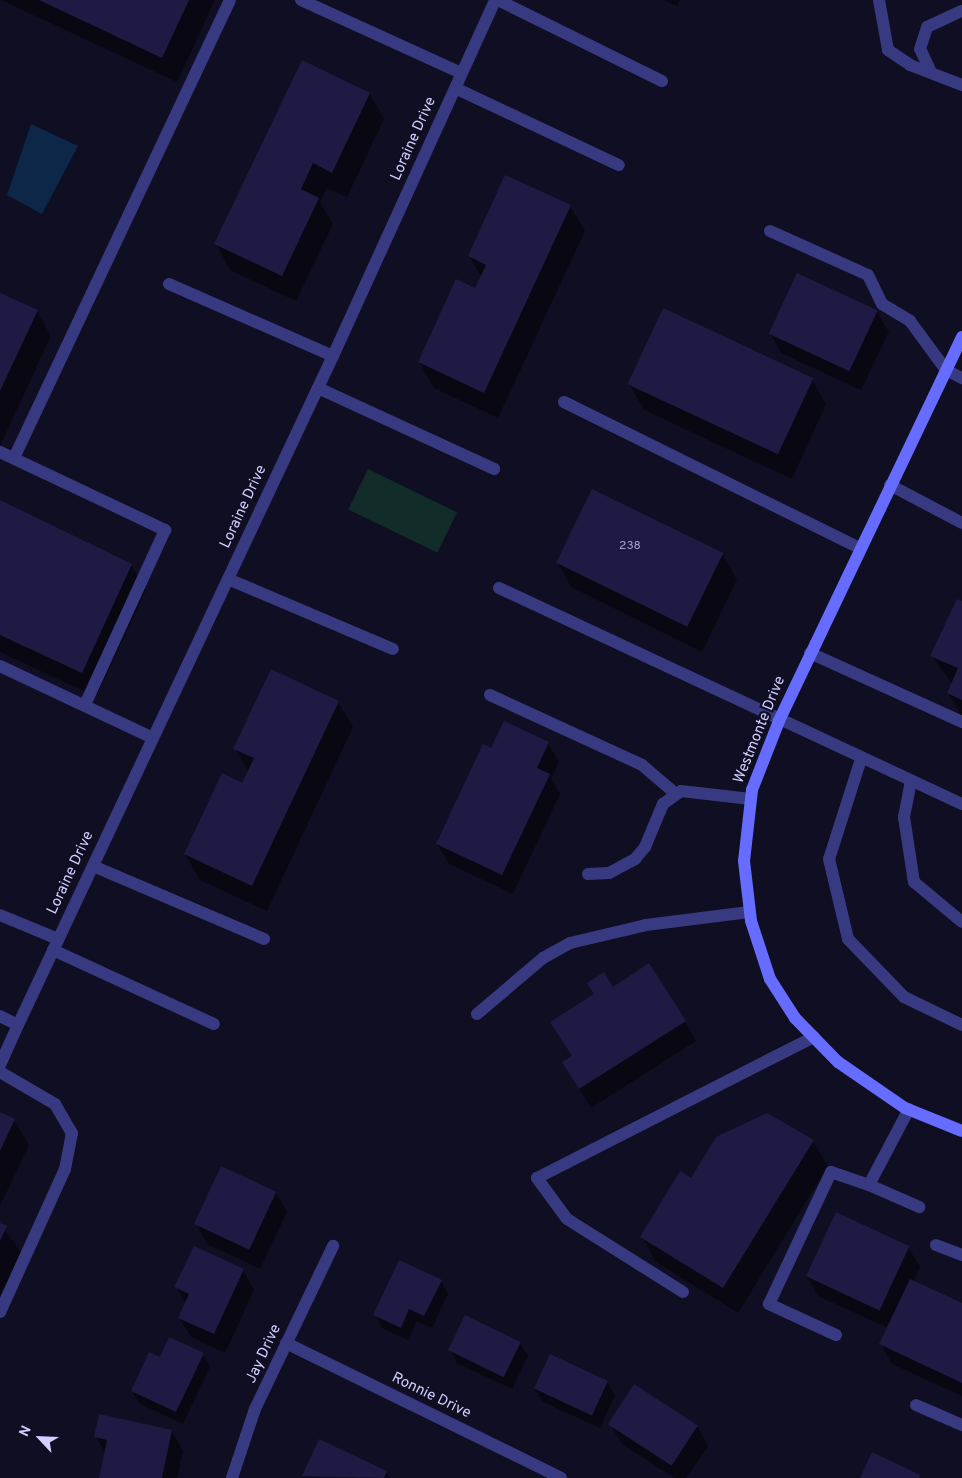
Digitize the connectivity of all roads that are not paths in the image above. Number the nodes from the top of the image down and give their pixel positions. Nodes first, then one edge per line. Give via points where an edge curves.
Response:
1 (230, 0) edge
2 (301, 0) edge
3 (496, 0) edge
4 (879, 0) edge
5 (962, 11) edge
6 (930, 70) junction
7 (461, 73) junction
8 (662, 81) dead end
9 (962, 85) edge
10 (455, 88) junction
11 (619, 165) dead end
12 (770, 231) dead end
13 (169, 284) dead end
14 (962, 337) edge
15 (333, 356) junction
16 (946, 370) junction
17 (962, 378) edge
18 (318, 388) junction
19 (564, 402) dead end
20 (0, 452) edge
21 (14, 458) junction
22 (494, 469) dead end
23 (890, 485) junction
24 (962, 523) edge
25 (860, 548) junction
26 (228, 579) junction
27 (498, 588) dead end
28 (393, 649) dead end
29 (810, 653) junction
30 (0, 666) edge
31 (490, 696) dead end
32 (85, 705) junction
33 (779, 721) junction
34 (962, 722) edge
35 (153, 738) junction
36 (862, 758) junction
37 (911, 781) junction
38 (676, 794) junction
39 (751, 799) junction
40 (962, 804) edge
41 (93, 866) junction
42 (588, 874) dead end
43 (749, 912) junction
44 (0, 915) edge
45 (962, 922) edge
46 (264, 939) dead end
47 (56, 944) junction
48 (477, 1014) dead end
49 (0, 1016) edge
50 (18, 1024) junction
51 (214, 1024) dead end
52 (962, 1025) edge
53 (814, 1037) junction
54 (0, 1065) edge
55 (0, 1072) edge
56 (909, 1109) junction
57 (962, 1131) edge
58 (869, 1185) junction
59 (920, 1207) dead end
60 (936, 1245) dead end
61 (333, 1246) dead end
62 (962, 1255) edge
63 (683, 1292) dead end
64 (0, 1312) edge
65 (836, 1335) dead end
66 (286, 1344) junction
67 (916, 1405) dead end
68 (962, 1425) edge
69 (232, 1478) edge
70 (561, 1478) edge

1 - 21 street
2 - 7 street
3 - 7 street, Loraine Drive
3 - 8 street
4 - 6 street via 888,50 910,65
5 - 6 street via 927,27 920,50
6 - 9 street
7 - 10 street, Loraine Drive
10 - 11 street
10 - 15 street, Loraine Drive
12 - 16 street via 868,275 882,304 910,321
13 - 15 street
14 - 16 street, Westmonte Drive
15 - 18 street, Loraine Drive
16 - 17 street
16 - 23 street, Westmonte Drive
18 - 22 street
18 - 26 street, Loraine Drive
19 - 25 street
20 - 21 street
21 - 32 street via 165,530
23 - 24 street
23 - 25 street, Westmonte Drive
25 - 29 street, Westmonte Drive
26 - 28 street
26 - 35 street, Loraine Drive
27 - 33 street
29 - 33 street, Westmonte Drive
29 - 34 street
30 - 32 street
31 - 38 street via 642,765
32 - 35 street
33 - 36 street
33 - 39 street, Westmonte Drive
35 - 41 street, Loraine Drive
36 - 37 street
36 - 52 street via 830,859 848,939 904,997
37 - 40 street
37 - 45 street via 904,817 914,882
38 - 39 street via 692,789
38 - 42 street via 663,804 645,847 635,858 609,873
39 - 43 street, Westmonte Drive via 744,861
41 - 46 street
41 - 47 street, Loraine Drive
43 - 48 street via 646,925 570,943 543,958
43 - 53 street, Westmonte Drive via 770,979 795,1018
44 - 47 street
47 - 50 street, Loraine Drive
47 - 51 street
49 - 50 street
50 - 54 street, Loraine Drive
53 - 56 street, Westmonte Drive via 838,1062
53 - 63 street via 537,1178 567,1219
55 - 64 street via 55,1104 72,1133 65,1169
56 - 57 street, Westmonte Drive
56 - 58 street
58 - 59 street
58 - 65 street via 831,1172 769,1304
60 - 62 street
61 - 66 street, Jay Drive
66 - 69 street, Jay Drive via 255,1410
66 - 70 street, Ronnie Drive
67 - 68 street

